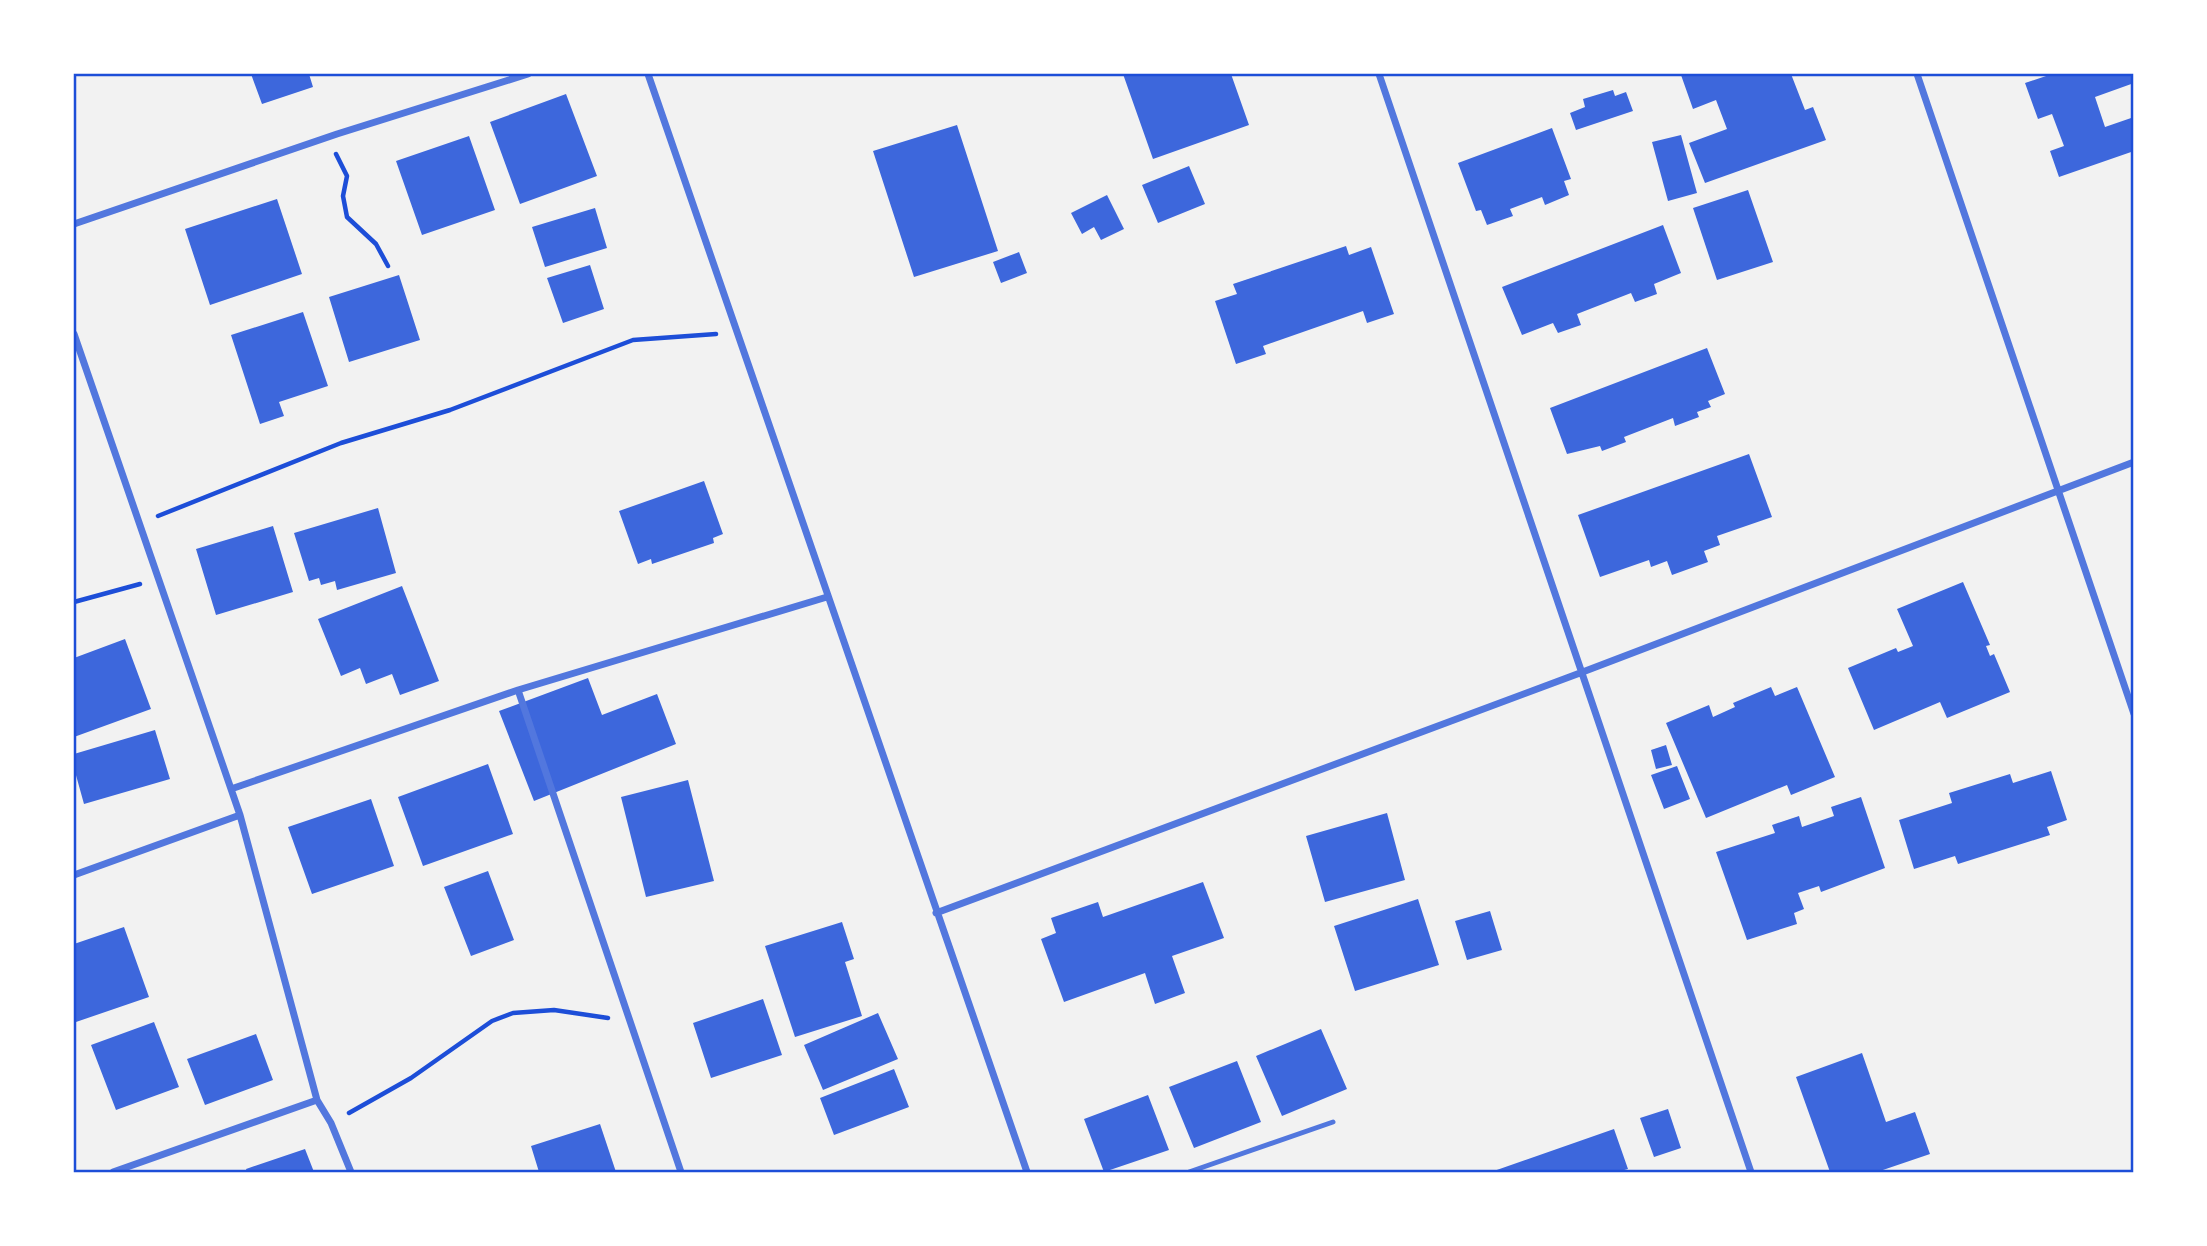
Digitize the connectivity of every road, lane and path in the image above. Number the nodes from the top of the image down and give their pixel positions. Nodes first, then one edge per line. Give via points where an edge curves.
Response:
1 (528, 74) edge
2 (648, 74) edge
3 (1379, 74) edge
4 (1917, 74) edge
5 (337, 134) junction
6 (74, 224) edge
7 (388, 267) dead end
8 (738, 332) junction
9 (74, 334) edge
10 (2133, 462) edge
11 (2057, 491) junction
12 (138, 524) junction
13 (158, 579) junction
14 (827, 597) junction
15 (74, 602) edge
16 (1580, 673) junction
17 (517, 690) junction
18 (2133, 715) edge
19 (231, 789) junction
20 (240, 815) junction
21 (74, 875) edge
22 (936, 913) junction
23 (629, 1022) junction
24 (317, 1100) junction
25 (1333, 1122) dead end
26 (331, 1123) junction
27 (113, 1172) edge
28 (352, 1172) edge
29 (681, 1172) edge
30 (1027, 1172) edge
31 (1189, 1172) edge
32 (1751, 1172) edge

1 - 5 street
2 - 8 street
3 - 16 street
4 - 11 street
5 - 6 street
5 - 7 path via 334,149 347,176 343,196 347,218 376,244
8 - 12 path via 633,340 450,410 341,443
8 - 14 street
9 - 12 street
10 - 11 street
11 - 16 street
11 - 18 street
12 - 13 street
13 - 15 path
13 - 19 street
14 - 17 street
14 - 22 street
16 - 22 street
16 - 32 street
17 - 19 street
17 - 23 street
19 - 20 street
20 - 21 street
20 - 24 street
22 - 30 street
23 - 26 path via 554,1010 513,1013 492,1021 411,1078
23 - 29 street
24 - 26 street
24 - 27 street
25 - 31 lane
26 - 28 street

